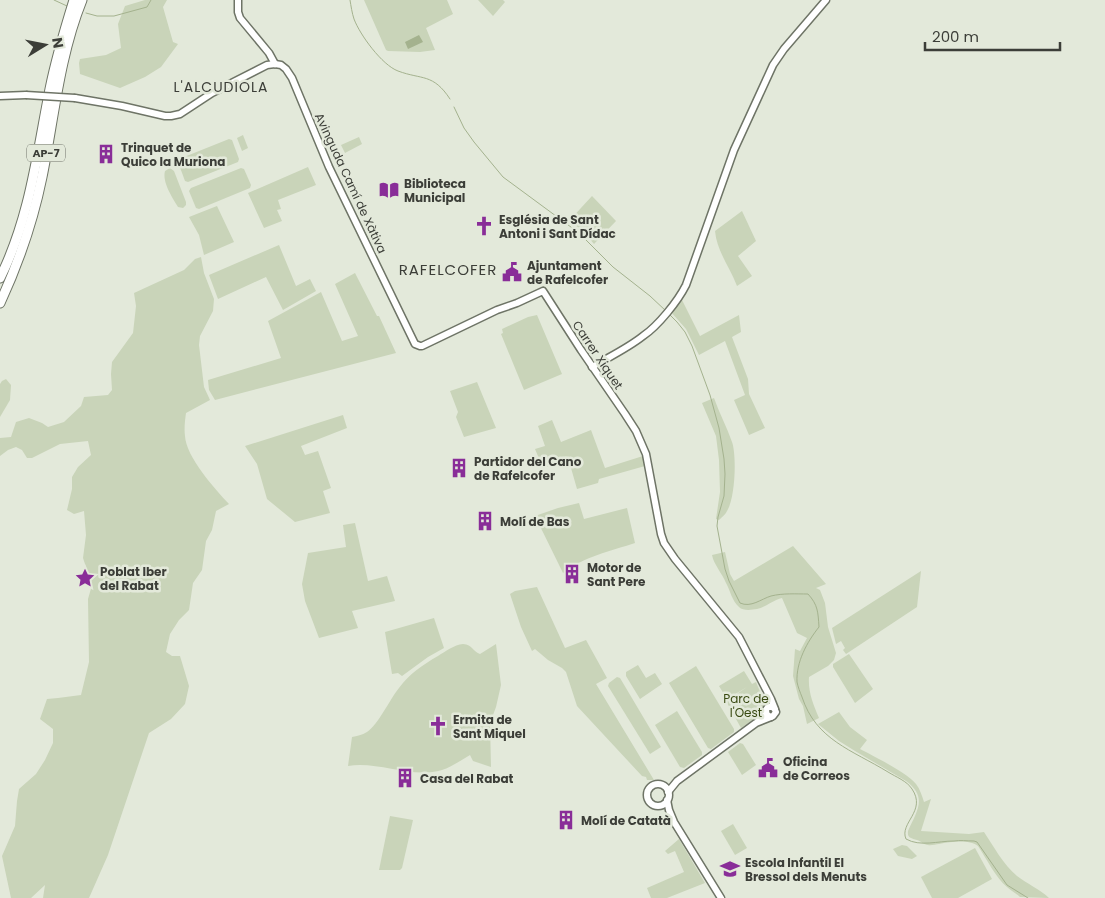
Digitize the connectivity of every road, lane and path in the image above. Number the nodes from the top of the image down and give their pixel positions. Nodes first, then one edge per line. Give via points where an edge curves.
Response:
1 (74, 0) edge
2 (82, 0) edge
3 (238, 0) edge
4 (826, 0) edge
5 (274, 64) junction
6 (0, 96) edge
7 (0, 278) edge
8 (543, 291) joint
9 (0, 303) edge
10 (592, 367) junction
11 (758, 675) junction
12 (768, 712) junction
13 (677, 781) junction
14 (664, 785) junction
15 (668, 792) junction
16 (667, 800) junction
17 (660, 805) junction
18 (674, 822) junction
19 (721, 898) edge

1 - 7 highway, AP-7 via 58,53 28,204
2 - 9 highway, AP-7 via 55,101 33,214 18,264
3 - 5 street, Avinguda Camí de Xàtiva via 240,18 269,53
4 - 10 street via 773,65 734,150 679,298 643,337
5 - 6 street, bridge via 260,68 180,114 171,116 75,98
5 - 8 street, Avinguda Camí de Xàtiva via 283,66 290,75 330,167 416,345 422,346
8 - 10 street, Carrer Xiquet
10 - 11 street, Carrer Xiquet via 636,431 646,454 664,543 739,638
11 - 12 street
11 - 12 street via 775,714
12 - 13 street
13 - 14 street
13 - 15 street
14 - 15 street
14 - 17 street via 654,784 647,794 652,804
15 - 16 street
16 - 17 street
16 - 18 street
17 - 18 street
18 - 19 street

